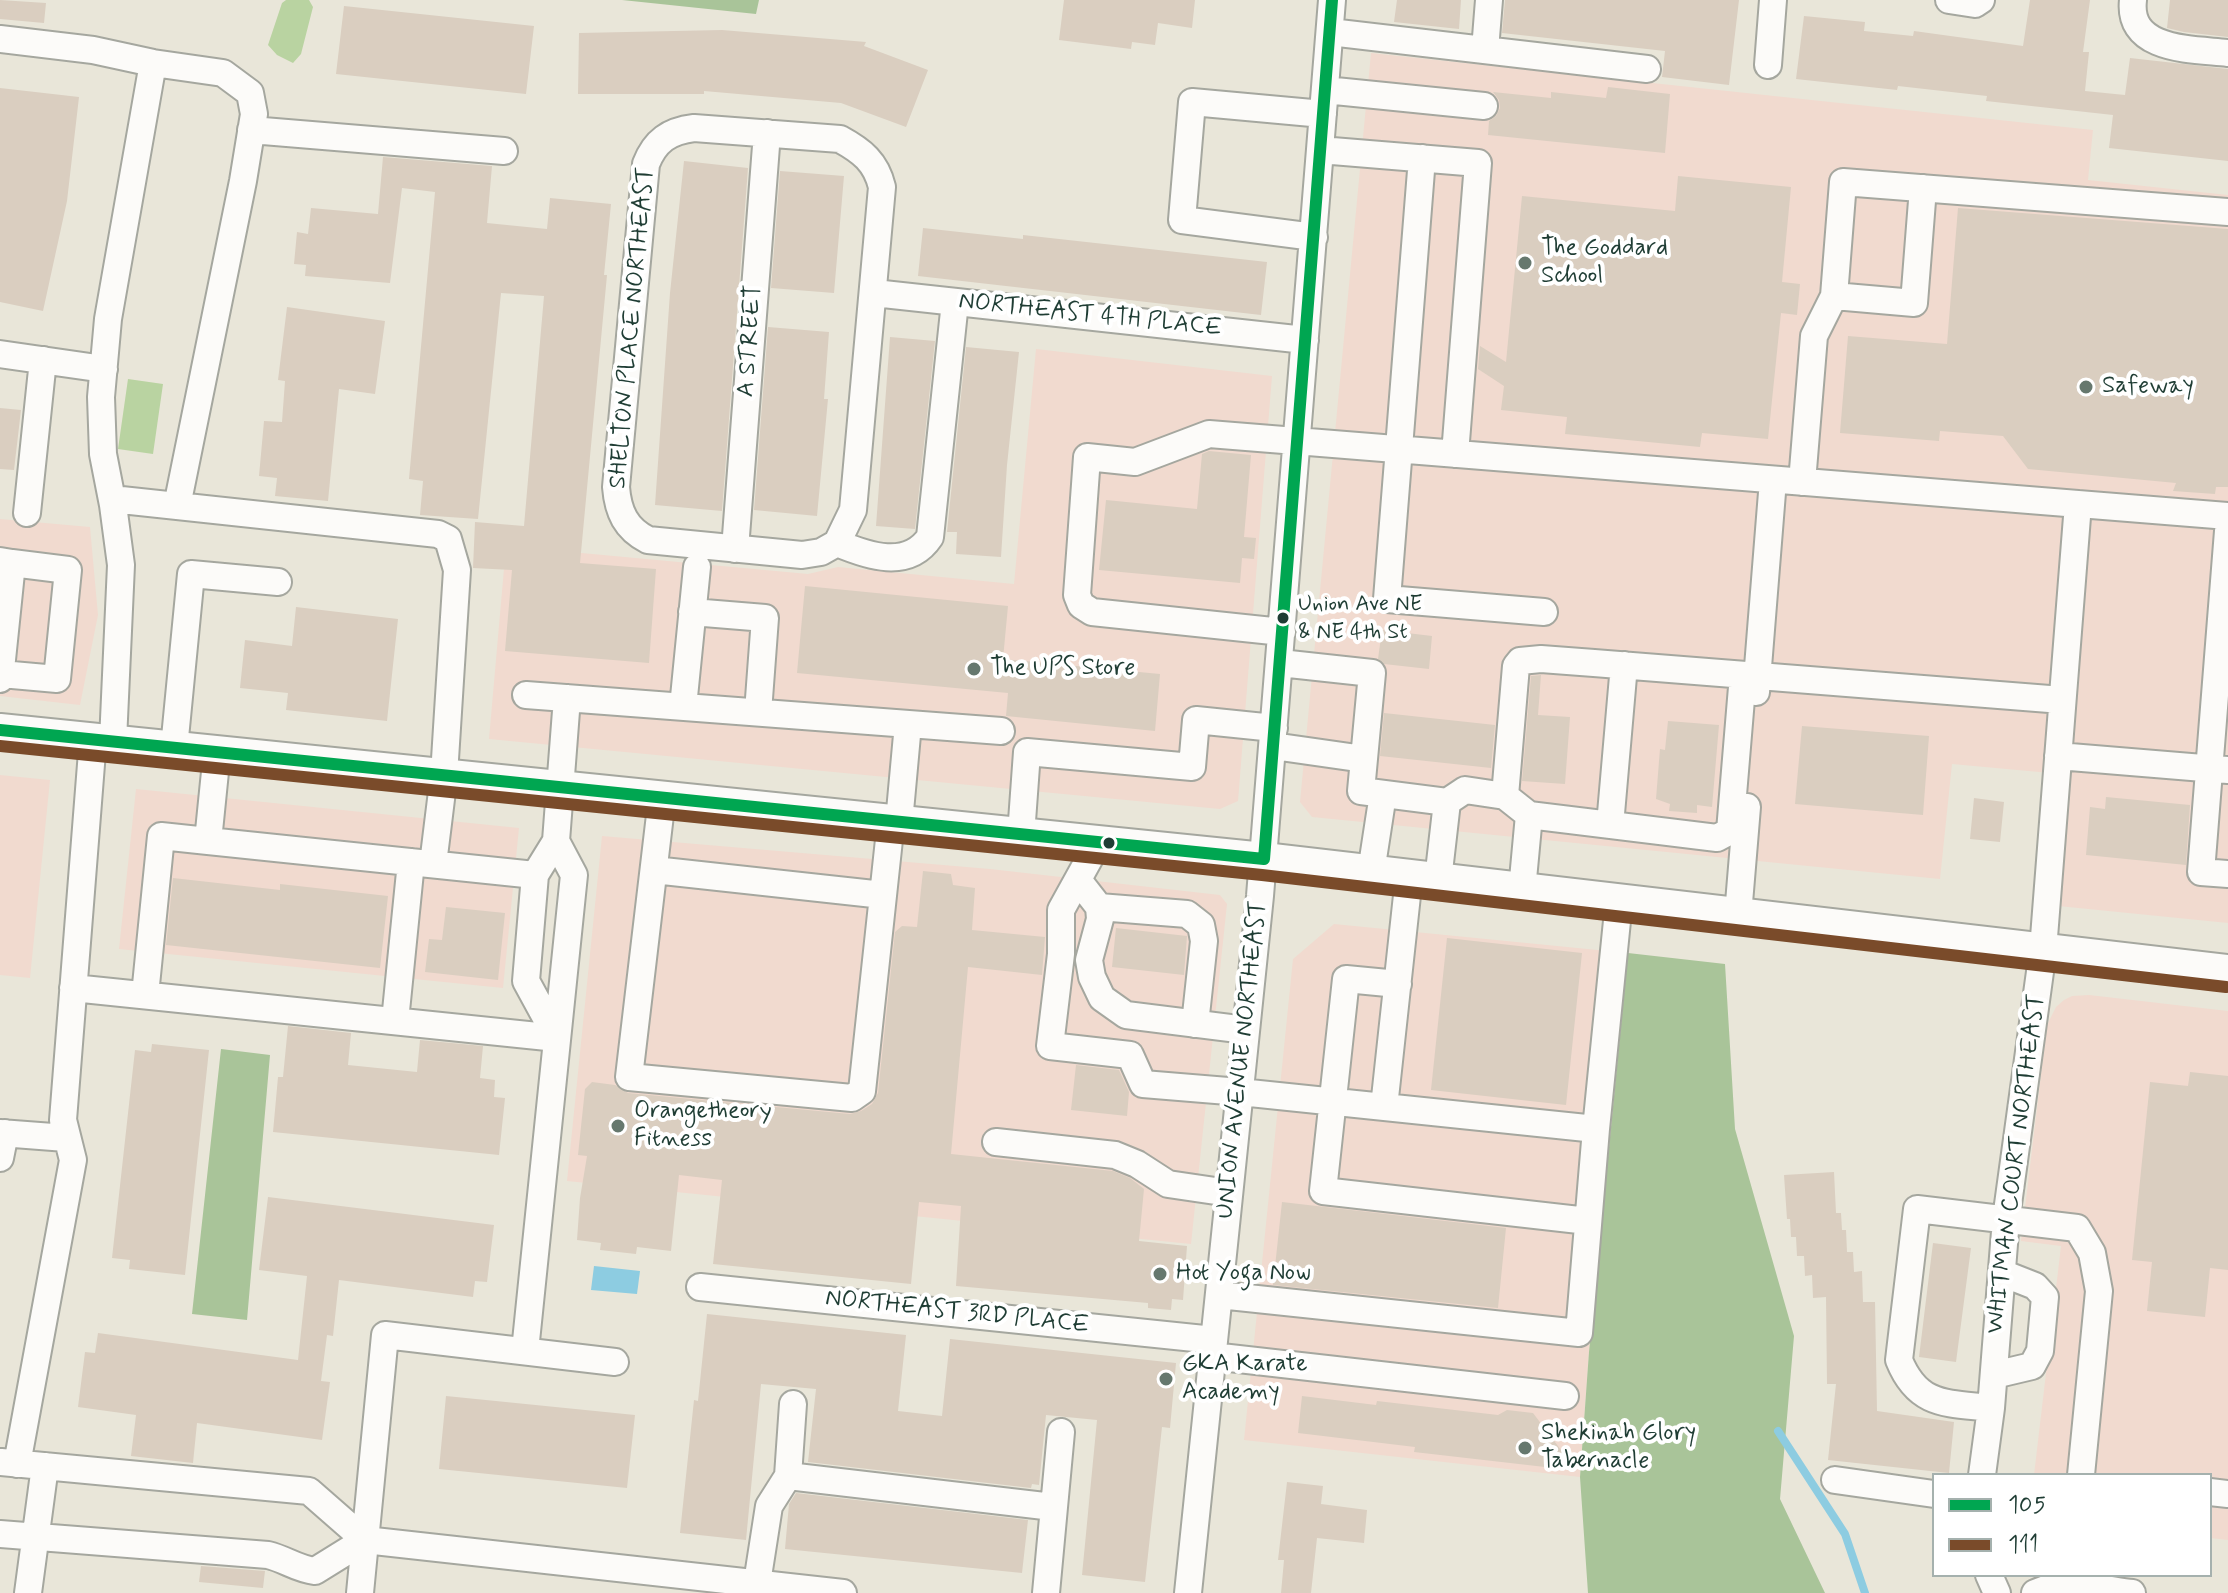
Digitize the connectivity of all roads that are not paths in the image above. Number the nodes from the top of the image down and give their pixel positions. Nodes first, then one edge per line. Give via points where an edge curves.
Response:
1 (1332, 0) edge
2 (1489, 0) edge
3 (1773, 0) edge
4 (1949, 0) edge
5 (1981, 0) edge
6 (2133, 0) edge
7 (1330, 32) junction
8 (0, 39) edge
9 (1485, 50) junction
10 (2228, 53) edge
11 (153, 63) junction
12 (1768, 65) dead end
13 (1647, 69) dead end
14 (1324, 102) junction
15 (1484, 106) dead end
16 (251, 130) junction
17 (767, 133) junction
18 (1320, 150) junction
19 (504, 151) dead end
20 (1422, 158) junction
21 (1923, 188) junction
22 (2228, 212) edge
23 (1314, 237) junction
24 (874, 293) junction
25 (1834, 296) junction
26 (955, 302) junction
27 (1305, 340) junction
28 (0, 354) edge
29 (43, 360) junction
30 (104, 369) junction
31 (1297, 441) junction
32 (1398, 449) junction
33 (1455, 454) junction
34 (1773, 480) junction
35 (1802, 482) junction
36 (112, 499) junction
37 (2078, 504) junction
38 (177, 506) junction
39 (27, 513) dead end
40 (2228, 516) edge
41 (2228, 531) edge
42 (837, 543) junction
43 (735, 549) junction
44 (6, 562) edge
45 (697, 567) dead end
46 (278, 582) dead end
47 (692, 612) junction
48 (1544, 612) dead end
49 (1282, 632) junction
50 (1280, 663) junction
51 (1624, 665) junction
52 (0, 676) edge
53 (1750, 676) junction
54 (526, 695) dead end
55 (567, 698) junction
56 (2062, 700) junction
57 (683, 707) junction
58 (758, 712) junction
59 (908, 724) junction
60 (0, 730) edge
61 (1001, 731) dead end
62 (1274, 737) junction
63 (103, 740) junction
64 (174, 748) junction
65 (217, 752) junction
66 (2058, 756) junction
67 (1364, 759) junction
68 (2218, 770) edge
69 (444, 775) junction
70 (561, 787) junction
71 (1383, 794) junction
72 (1505, 796) junction
73 (662, 798) junction
74 (1447, 802) junction
75 (1529, 815) junction
76 (895, 822) junction
77 (1610, 825) junction
78 (1021, 835) junction
79 (208, 841) junction
80 (556, 841) junction
81 (1098, 843) junction
82 (1264, 859) junction
83 (422, 863) junction
84 (654, 870) junction
85 (1371, 872) junction
86 (2228, 874) edge
87 (535, 875) junction
88 (1424, 878) junction
89 (1078, 880) junction
90 (1522, 890) junction
91 (883, 895) junction
92 (1619, 901) junction
93 (1099, 907) junction
94 (1738, 915) junction
95 (2043, 950) junction
96 (2228, 971) edge
97 (1398, 984) junction
98 (73, 988) junction
99 (145, 995) junction
100 (395, 1021) junction
101 (1195, 1024) junction
102 (1246, 1030) junction
103 (557, 1038) junction
104 (1240, 1092) junction
105 (1331, 1101) junction
106 (1385, 1101) junction
107 (1597, 1124) junction
108 (66, 1138) junction
109 (2, 1141) edge
110 (996, 1142) dead end
111 (1229, 1193) junction
112 (2006, 1219) junction
113 (1588, 1221) junction
114 (2002, 1273) junction
115 (700, 1287) dead end
116 (1219, 1295) junction
117 (1213, 1348) junction
118 (525, 1351) junction
119 (615, 1362) dead end
120 (1994, 1375) junction
121 (1565, 1396) dead end
122 (793, 1404) dead end
123 (1991, 1408) junction
124 (1061, 1432) dead end
125 (8, 1463) edge
126 (45, 1466) junction
127 (1982, 1473) edge
128 (2081, 1473) edge
129 (788, 1476) junction
130 (1835, 1480) dead end
131 (1932, 1494) edge
132 (1053, 1507) junction
133 (0, 1534) edge
134 (35, 1538) junction
135 (365, 1540) junction
136 (757, 1583) junction
137 (28, 1593) edge
138 (360, 1593) edge
139 (843, 1593) edge
140 (1046, 1593) edge
141 (1188, 1593) edge
142 (2035, 1593) edge
143 (2132, 1593) edge

1 - 7 street, UNION AVENUE NORTHEAST
2 - 9 street
3 - 12 street
4 - 5 street
6 - 10 street via 2140,29 2159,45
7 - 9 street
7 - 14 street, UNION AVENUE NORTHEAST
8 - 11 street
9 - 13 street
11 - 16 street via 223,73 250,93
11 - 30 street
14 - 15 street
14 - 18 street, UNION AVENUE NORTHEAST
14 - 23 street via 1192,102 1182,220
16 - 19 street
16 - 38 street
17 - 24 street via 840,139 870,161 882,187
17 - 43 street, A STREET
17 - 43 street, SHELTON PLACE NORTHEAST via 676,130 651,151 616,487 618,507 634,533 648,540
18 - 20 street
18 - 23 street, UNION AVENUE NORTHEAST
20 - 32 street
20 - 33 street via 1478,163
21 - 22 street
21 - 25 street via 1843,182
21 - 25 street via 1914,303
23 - 27 street, UNION AVENUE NORTHEAST
24 - 26 street, NORTHEAST 4TH PLACE
24 - 42 street via 853,510
25 - 35 street via 1814,336
26 - 27 street, NORTHEAST 4TH PLACE
26 - 42 street via 930,537 921,551 906,557 862,554
27 - 31 street, UNION AVENUE NORTHEAST
28 - 29 street
29 - 30 street
29 - 39 street
30 - 36 street via 103,454
31 - 32 street
31 - 49 street, UNION AVENUE NORTHEAST
31 - 49 street via 1209,434 1135,462 1087,457 1077,595 1081,605 1092,612
32 - 33 street
32 - 48 street via 1387,599
33 - 34 street
34 - 35 street
34 - 53 street
35 - 37 street
36 - 38 street
36 - 63 street via 121,565
37 - 40 street
37 - 56 street, WHITMAN COURT NORTHEAST
38 - 69 street via 448,539 457,570
41 - 68 street
42 - 43 street via 802,555
44 - 52 street
44 - 52 street via 68,570 57,679
45 - 47 street
46 - 64 street via 191,574
47 - 57 street
47 - 58 street via 765,618
49 - 50 street, UNION AVENUE NORTHEAST
50 - 62 street, UNION AVENUE NORTHEAST
50 - 67 street via 1372,673
51 - 53 street
51 - 72 street via 1520,661
51 - 77 street
53 - 56 street
53 - 77 street via 1730,831 1717,838
53 - 94 street
54 - 55 street
55 - 57 street
55 - 70 street
56 - 66 street, WHITMAN COURT NORTHEAST
57 - 58 street
58 - 59 street
59 - 61 street
59 - 76 street
60 - 63 main road
62 - 67 street
62 - 78 street via 1196,720 1192,767 1027,752
62 - 82 street, UNION AVENUE NORTHEAST
63 - 64 main road
63 - 98 street
64 - 65 main road
65 - 69 main road
65 - 79 street
66 - 68 street
66 - 95 street, WHITMAN COURT NORTHEAST
67 - 71 street via 1361,791
68 - 86 street via 2201,872
69 - 70 main road
69 - 83 street
70 - 73 main road
70 - 80 street
71 - 74 street
71 - 85 street
72 - 74 street via 1465,790
72 - 75 street
73 - 76 main road
73 - 84 street
74 - 88 street
75 - 77 street
75 - 90 street
76 - 78 main road
76 - 91 street
78 - 81 main road
79 - 83 street
79 - 99 street via 161,836
80 - 87 street
80 - 103 street via 574,875
81 - 82 main road
81 - 89 street
82 - 85 main road
82 - 102 street, UNION AVENUE NORTHEAST
83 - 87 street
83 - 100 street
84 - 91 street
84 - 91 street via 629,1077 852,1098 862,1091
85 - 88 main road
87 - 103 street via 526,981
88 - 90 main road
88 - 97 street
89 - 93 street
89 - 104 street via 1061,910 1050,1046 1130,1055 1143,1084
90 - 92 main road
92 - 94 main road
92 - 107 street
93 - 101 street via 1089,960 1102,998 1126,1015
93 - 101 street via 1187,914 1201,925
94 - 95 main road
95 - 96 main road
95 - 112 street, WHITMAN COURT NORTHEAST
97 - 105 street via 1346,979
97 - 106 street
98 - 99 street
98 - 108 street
99 - 100 street
100 - 103 street
101 - 102 street
102 - 104 street, UNION AVENUE NORTHEAST
103 - 118 street
104 - 105 street
104 - 111 street, UNION AVENUE NORTHEAST
105 - 106 street
105 - 113 street via 1323,1191
106 - 107 street
107 - 113 street
108 - 109 street
108 - 125 street via 73,1160 71,1177
110 - 111 street via 1115,1155 1168,1184
111 - 116 street, UNION AVENUE NORTHEAST
112 - 114 street, WHITMAN COURT NORTHEAST
112 - 123 street via 1917,1209 1899,1360 1907,1379 1930,1398
112 - 128 street via 2077,1228 2092,1253 2099,1291
113 - 116 street via 1579,1333
114 - 120 street, WHITMAN COURT NORTHEAST
114 - 120 street via 2035,1286 2045,1297 2040,1351 2032,1366
115 - 117 street, NORTHEAST 3RD PLACE
116 - 117 street, UNION AVENUE NORTHEAST
117 - 121 street, NORTHEAST 3RD PLACE
117 - 141 street, UNION AVENUE NORTHEAST
118 - 119 street
118 - 135 street via 385,1335
120 - 123 street, WHITMAN COURT NORTHEAST
122 - 129 street
123 - 127 street, WHITMAN COURT NORTHEAST
124 - 132 street
125 - 126 street
126 - 134 street
126 - 135 street via 309,1491
129 - 132 street
129 - 136 street via 769,1506
130 - 131 street
132 - 140 street
133 - 134 street
134 - 135 street via 268,1555 315,1571
134 - 137 street
135 - 136 street
135 - 138 street
136 - 139 street
142 - 143 street via 2070,1585

